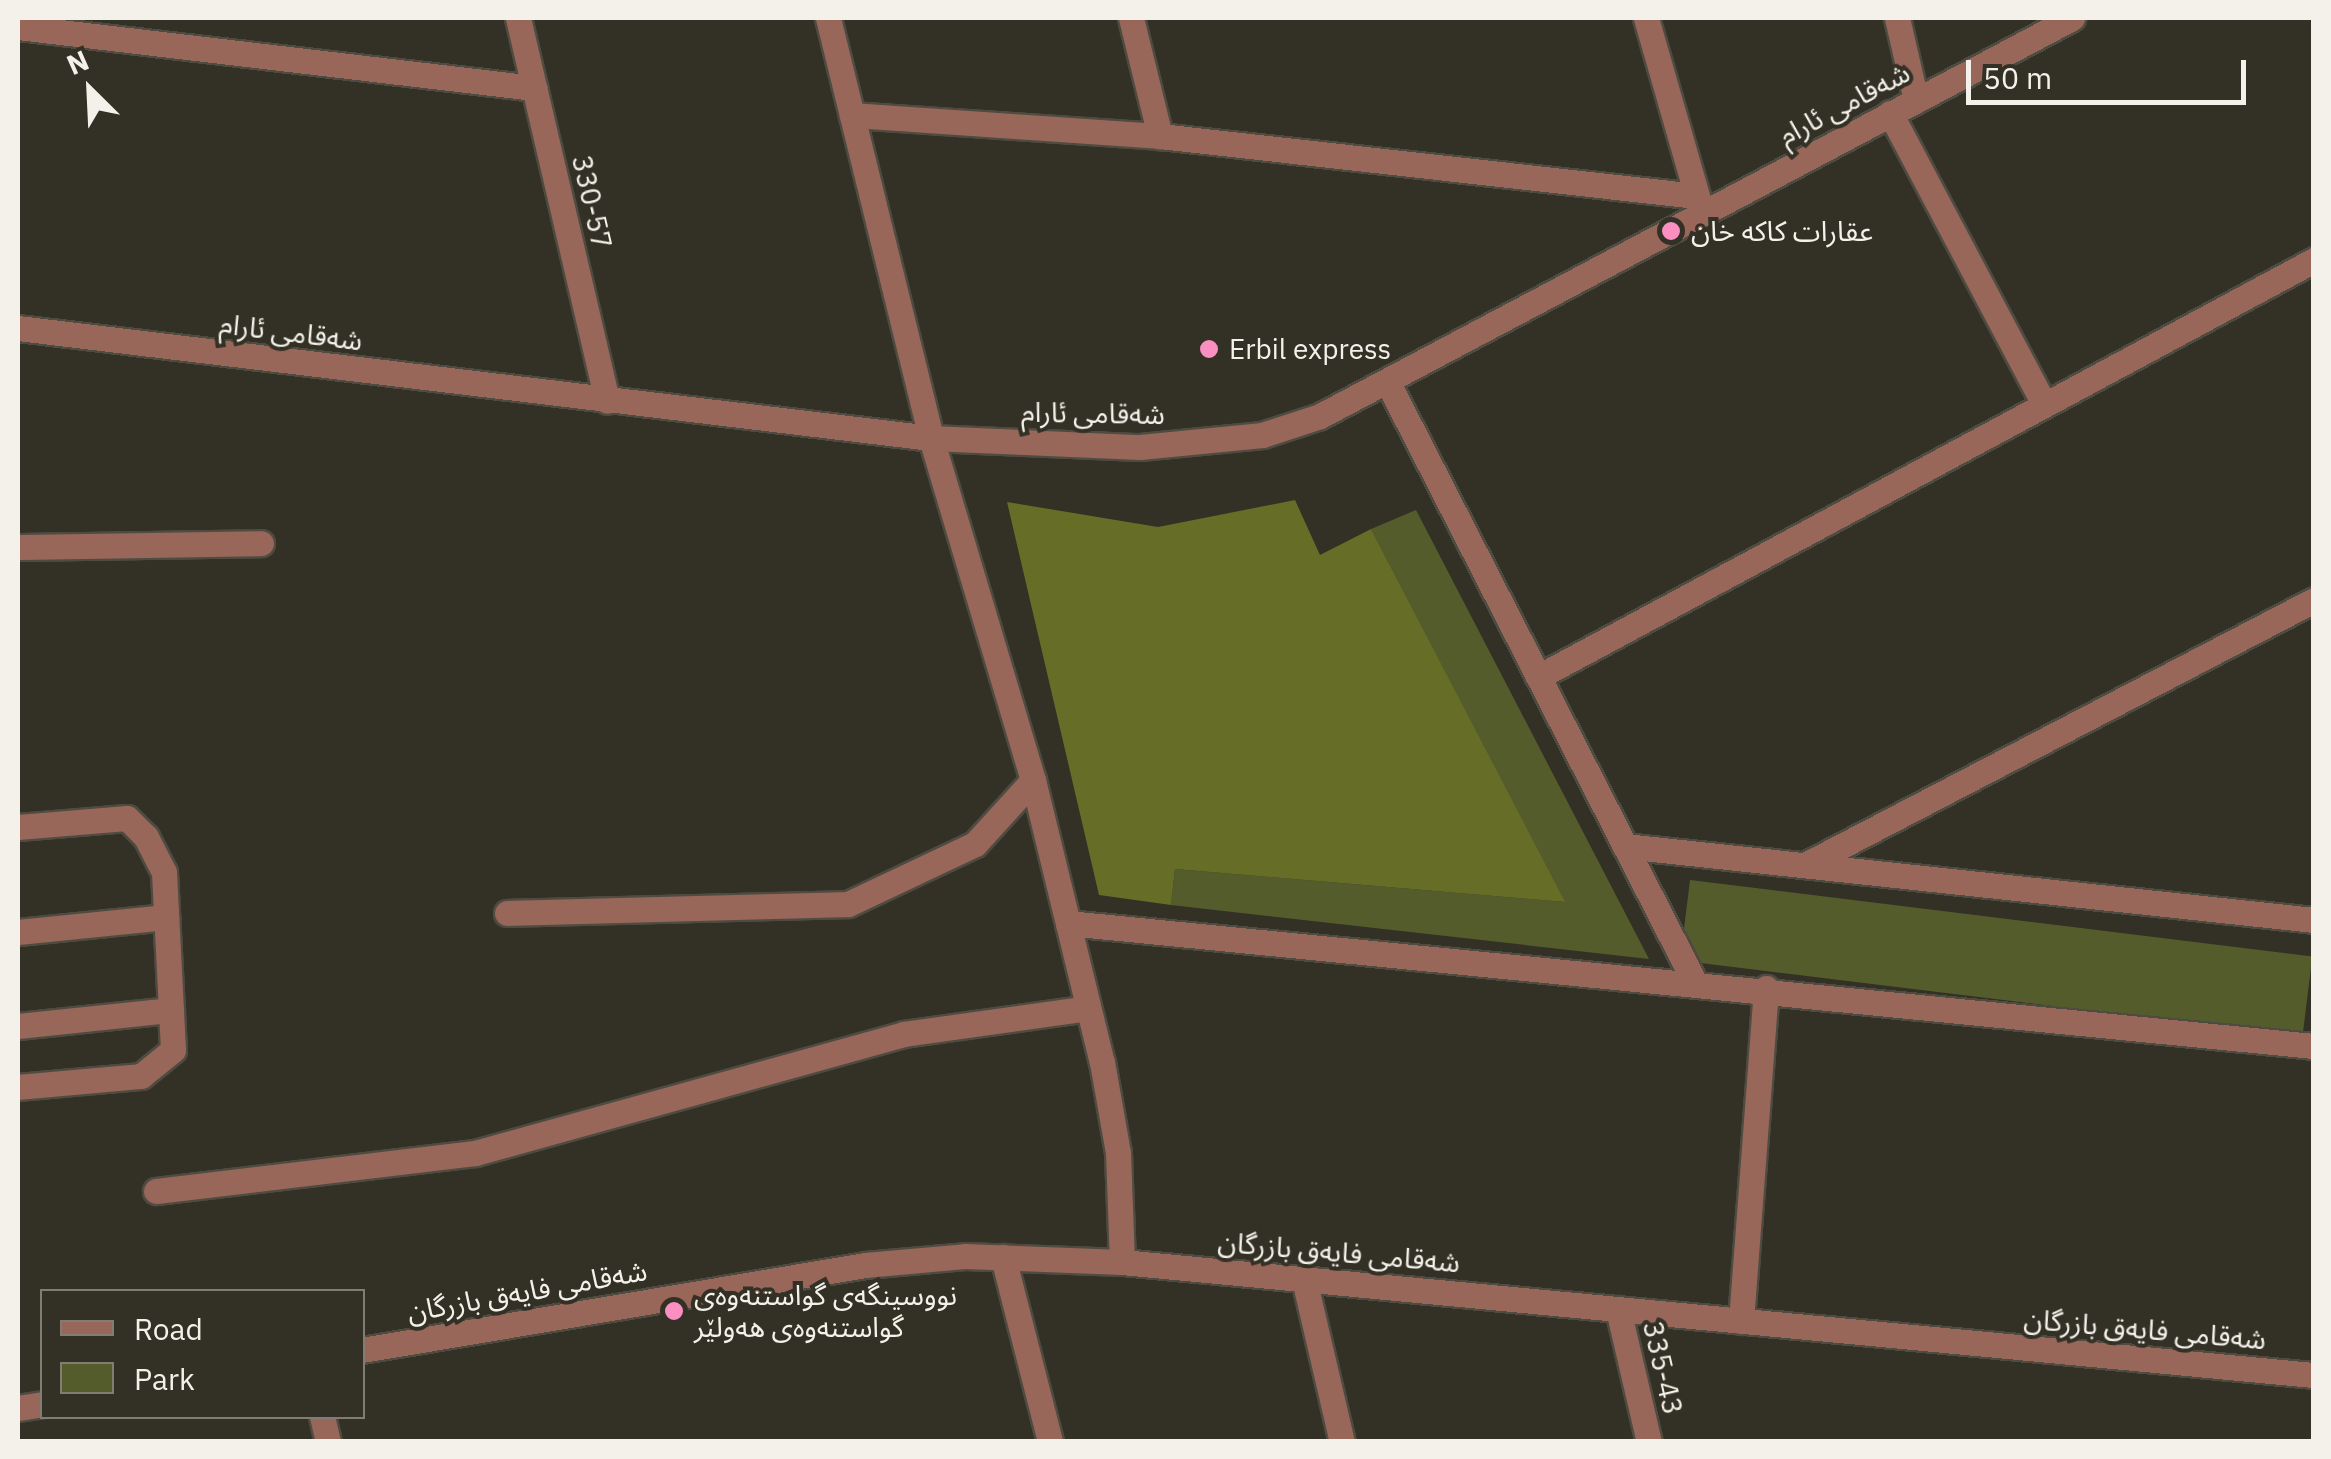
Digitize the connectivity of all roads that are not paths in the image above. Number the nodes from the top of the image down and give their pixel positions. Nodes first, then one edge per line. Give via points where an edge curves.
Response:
1 (518, 18) edge
2 (828, 18) edge
3 (1131, 18) edge
4 (1646, 18) edge
5 (1897, 18) edge
6 (2072, 18) edge
7 (18, 27) edge
8 (534, 88) junction
9 (1916, 100) junction
10 (1890, 113) junction
11 (852, 114) junction
12 (1160, 136) junction
13 (1700, 205) junction
14 (2314, 260) edge
15 (18, 328) edge
16 (1387, 381) junction
17 (608, 401) junction
18 (2044, 404) junction
19 (932, 438) junction
20 (261, 543) dead end
21 (18, 548) edge
22 (2314, 600) edge
23 (1538, 677) junction
24 (1033, 780) junction
25 (18, 827) edge
26 (1624, 846) junction
27 (1805, 865) junction
28 (507, 914) dead end
29 (166, 917) junction
30 (2314, 920) edge
31 (1068, 923) junction
32 (18, 932) edge
33 (1694, 982) junction
34 (1766, 988) junction
35 (1088, 1008) junction
36 (171, 1010) junction
37 (18, 1026) edge
38 (2314, 1046) edge
39 (18, 1087) edge
40 (156, 1192) dead end
41 (1003, 1257) junction
42 (1122, 1262) junction
43 (1304, 1279) junction
44 (1618, 1309) junction
45 (1741, 1320) junction
46 (365, 1349) edge
47 (2314, 1376) edge
48 (1050, 1442) edge
49 (1342, 1442) edge
50 (1649, 1442) edge

1 - 8 street, 330-57
2 - 11 street
3 - 12 street
4 - 13 street
5 - 9 street
6 - 9 street, شەقامی ئارام
7 - 8 street
8 - 17 street, 330-57
9 - 10 street, شەقامی ئارام
10 - 13 street, شەقامی ئارام
10 - 18 street
11 - 12 street
11 - 19 street
12 - 13 street
13 - 16 street, شەقامی ئارام
14 - 18 street
15 - 17 street, شەقامی ئارام
16 - 19 street, شەقامی ئارام via 1320,416 1200,444
16 - 23 street
17 - 19 street, شەقامی ئارام
18 - 23 street
19 - 24 street
20 - 21 street
22 - 27 street
23 - 26 street
24 - 28 street via 976,844 848,904
24 - 31 street
25 - 29 street via 126,818 164,872
26 - 27 street
26 - 33 street
27 - 30 street
29 - 32 street
29 - 36 street
31 - 33 street
31 - 35 street
33 - 34 street
34 - 38 street
34 - 45 street
35 - 40 street via 904,1034 474,1154
35 - 42 street via 1118,1153
36 - 37 street
36 - 39 street via 174,1050 141,1076
41 - 42 street, شەقامی فایەق بازرگان
41 - 46 street, شەقامی فایەق بازرگان via 865,1264
41 - 48 street
42 - 43 street, شەقامی فایەق بازرگان
43 - 44 street, شەقامی فایەق بازرگان
43 - 49 street
44 - 45 street, شەقامی فایەق بازرگان
44 - 50 street, 335-43
45 - 47 street, شەقامی فایەق بازرگان

